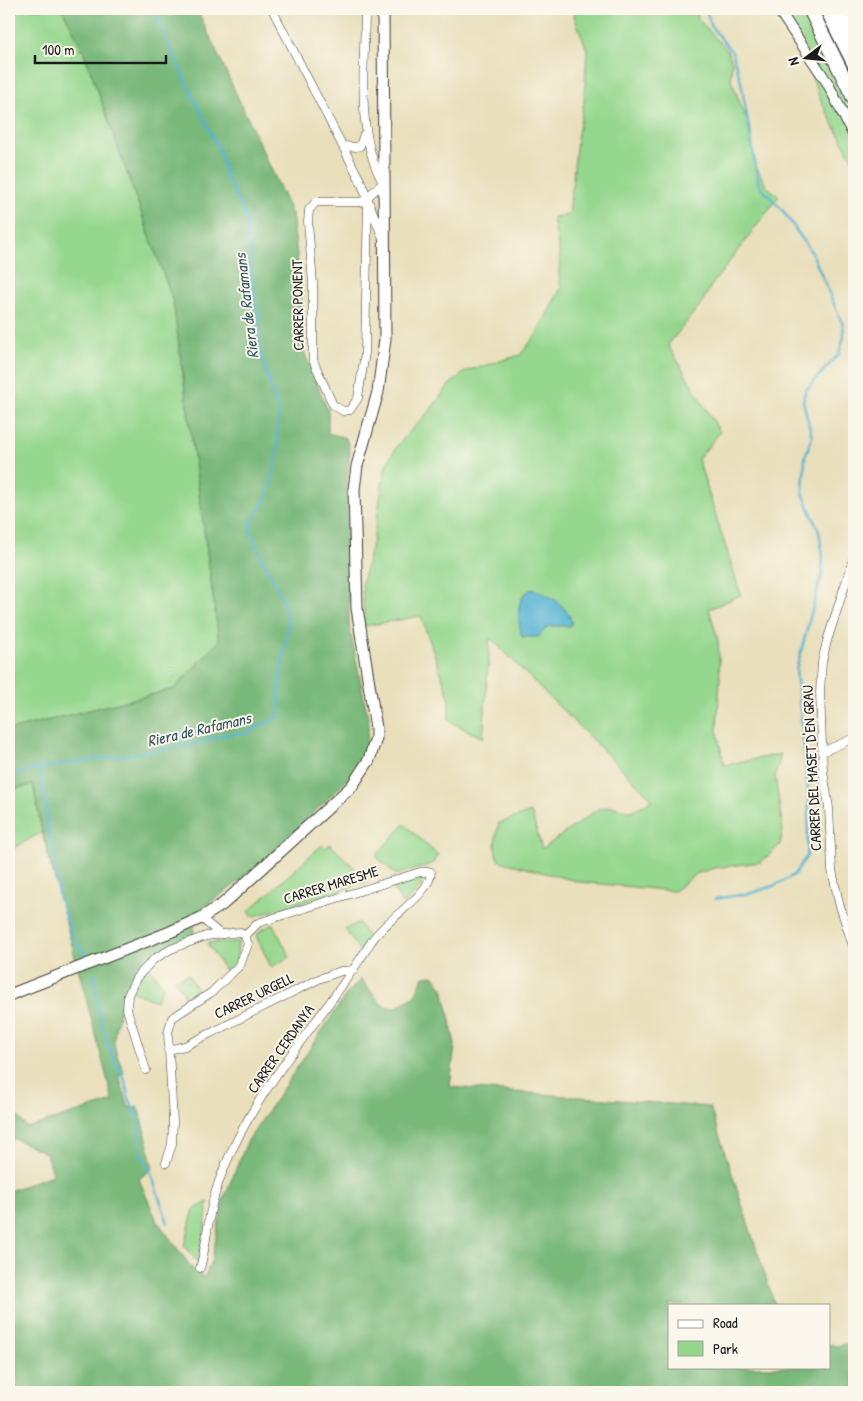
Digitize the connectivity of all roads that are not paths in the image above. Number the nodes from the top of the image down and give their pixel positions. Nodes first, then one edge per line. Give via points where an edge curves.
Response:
1 (272, 9) edge
2 (365, 9) edge
3 (383, 9) edge
4 (778, 9) edge
5 (810, 9) edge
6 (827, 9) edge
7 (839, 9) edge
8 (854, 51) edge
9 (854, 63) edge
10 (854, 98) edge
11 (365, 126) junction
12 (854, 136) edge
13 (343, 146) junction
14 (383, 183) junction
15 (368, 198) junction
16 (384, 242) junction
17 (854, 558) edge
18 (854, 738) edge
19 (822, 752) junction
20 (431, 872) joint
21 (197, 920) junction
22 (219, 933) junction
23 (245, 936) junction
24 (202, 937) junction
25 (854, 949) edge
26 (354, 970) junction
27 (9, 995) edge
28 (168, 1050) junction
29 (146, 1070) dead end
30 (166, 1163) dead end
31 (200, 1268) dead end

1 - 13 street, CARRER PONENT
2 - 11 street
3 - 14 main road
4 - 12 street via 827,82
5 - 10 highway
6 - 9 highway
7 - 8 highway
11 - 13 street via 360,146
11 - 14 street via 369,151
13 - 15 street, CARRER PONENT
14 - 15 street
14 - 16 main road
15 - 15 street, CARRER PONENT via 366,353 358,398 350,410 343,411 332,405 313,360 313,284 308,210 316,202 362,202
15 - 16 street, CARRER PONENT
16 - 21 main road via 383,361 378,392 356,466 354,489 357,608 374,708 374,746 364,770 340,799 233,895
17 - 19 street, CARRER DEL MASET D'EN GRAU via 822,662
18 - 19 street
19 - 25 street, CARRER DEL MASET D'EN GRAU via 834,884
20 - 23 street, CARRER MARESME via 411,875 258,923
20 - 26 street, CARRER CERDANYA via 423,890 381,928
21 - 22 street
21 - 24 street
21 - 27 main road
22 - 23 street via 240,932
22 - 24 street
23 - 28 street via 247,949 232,976 172,1018
24 - 29 street via 154,959 140,971 131,986 127,1008
26 - 28 street, CARRER URGELL via 319,979 185,1046
26 - 31 street, CARRER CERDANYA via 240,1134 214,1196
28 - 30 street via 173,1122 172,1144

